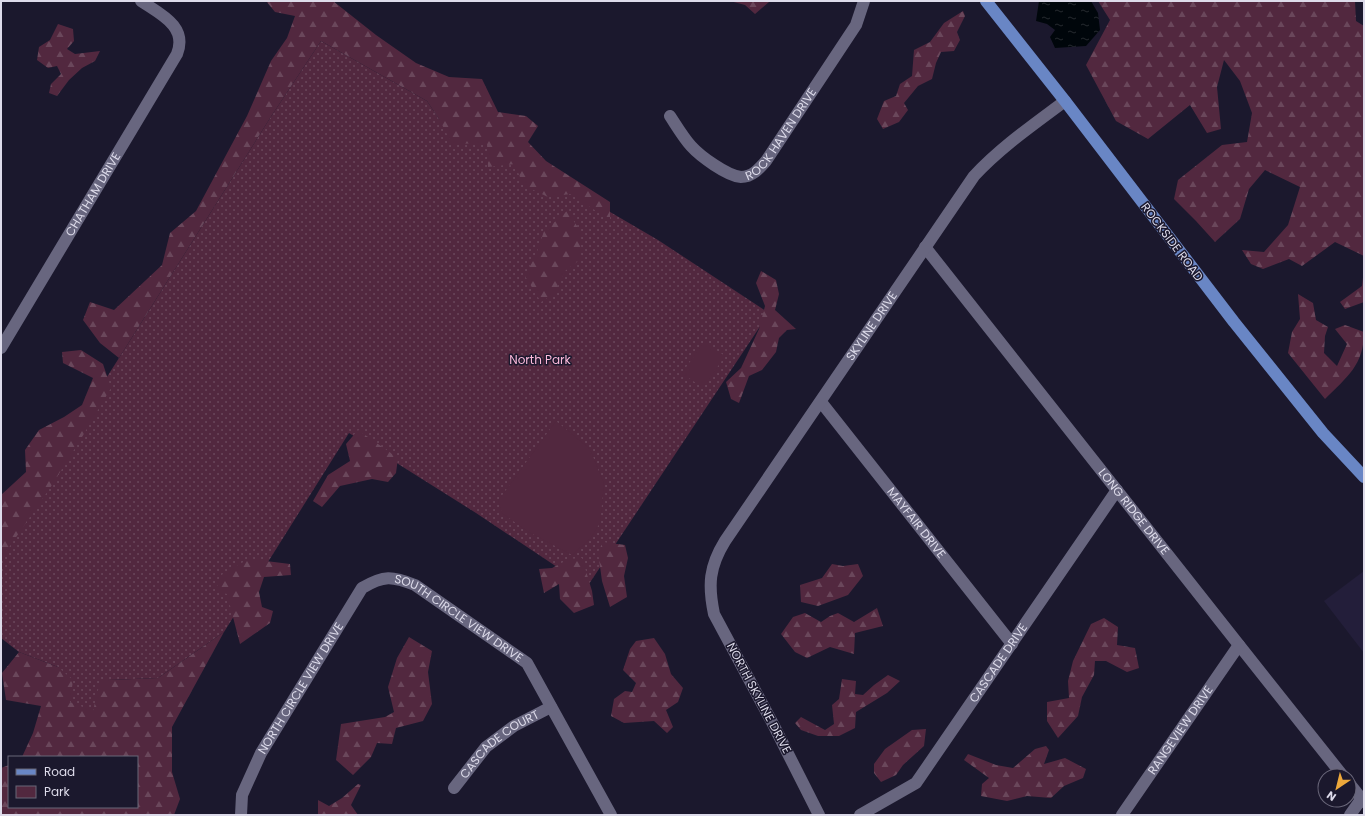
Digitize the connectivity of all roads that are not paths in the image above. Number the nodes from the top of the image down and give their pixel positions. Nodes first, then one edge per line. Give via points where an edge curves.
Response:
1 (141, 1) edge
2 (864, 1) edge
3 (986, 1) edge
4 (1065, 101) junction
5 (670, 116) dead end
6 (925, 247) junction
7 (1, 348) edge
8 (821, 402) junction
9 (1364, 477) edge
10 (1117, 490) junction
11 (384, 578) joint
12 (711, 578) joint
13 (1012, 644) junction
14 (1239, 645) junction
15 (551, 707) junction
16 (1338, 768) edge
17 (454, 788) dead end
18 (1363, 800) edge
19 (241, 815) edge
20 (610, 815) edge
21 (819, 815) edge
22 (860, 815) edge
23 (1122, 815) edge
24 (1350, 815) edge

1 - 7 street, CHATHAM DRIVE via 172,22 178,31 180,47
2 - 5 street, ROCK HAVEN DRIVE via 856,25 757,171 740,177 718,167 690,145
3 - 4 main road, ROCKSIDE ROAD
4 - 6 street, SKYLINE DRIVE via 989,160 974,176
4 - 9 main road, ROCKSIDE ROAD via 1234,322 1323,433
6 - 8 street, SKYLINE DRIVE
6 - 10 street, LONG RIDGE DRIVE
8 - 12 street, SKYLINE DRIVE via 725,541 715,561
8 - 13 street, MAYFAIR DRIVE
10 - 13 street, CASCADE DRIVE
10 - 14 street, LONG RIDGE DRIVE
11 - 15 street, SOUTH CIRCLE VIEW DRIVE via 399,579 415,585 527,663
11 - 19 street, NORTH CIRCLE VIEW DRIVE via 362,588 261,753 242,795
12 - 21 street, NORTH SKYLINE DRIVE via 710,594 714,614
13 - 22 street, CASCADE DRIVE via 916,783
14 - 16 street, LONG RIDGE DRIVE
14 - 23 street, RANGEVIEW DRIVE
15 - 17 street, CASCADE COURT via 514,726 486,747
15 - 20 street, SOUTH CIRCLE VIEW DRIVE
18 - 24 street

